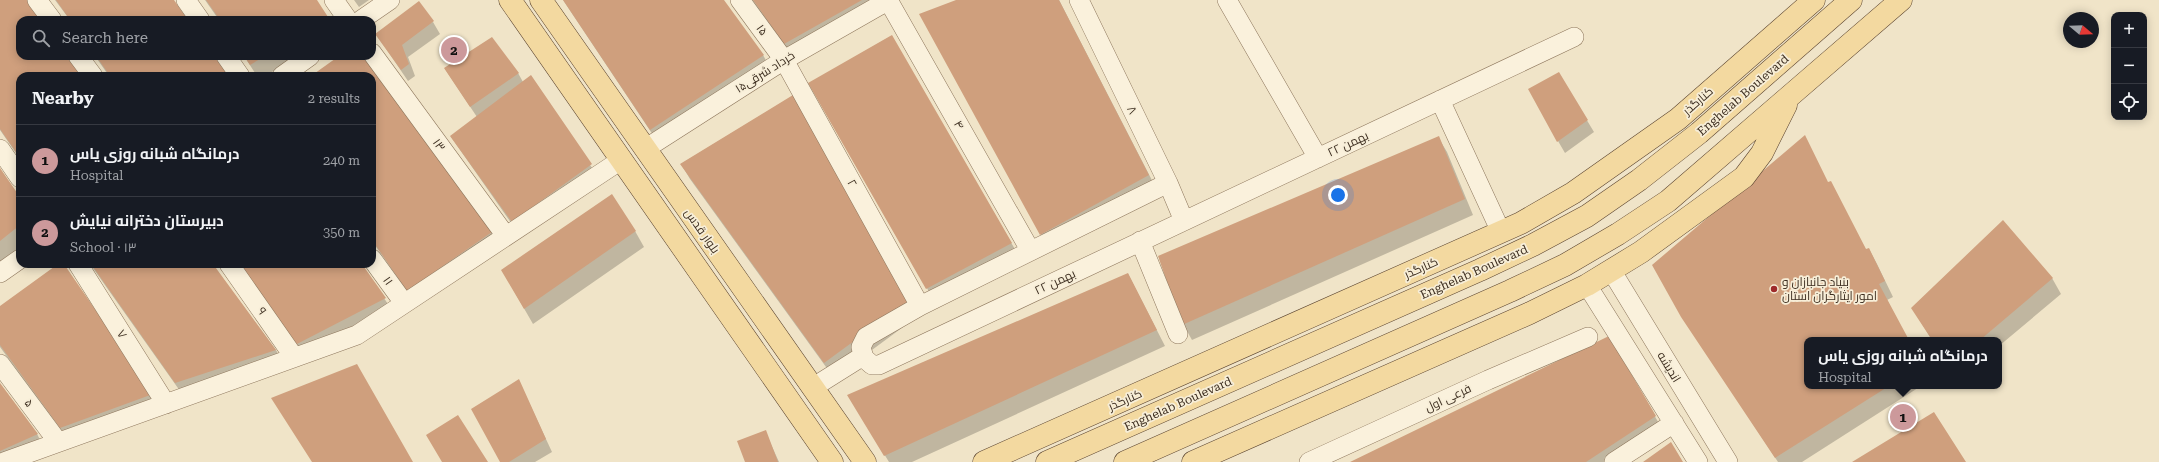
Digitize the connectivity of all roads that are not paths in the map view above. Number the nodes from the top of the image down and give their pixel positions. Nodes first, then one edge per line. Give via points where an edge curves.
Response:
1 (37, 0) edge
2 (186, 0) edge
3 (334, 0) edge
4 (390, 0) edge
5 (510, 0) edge
6 (541, 0) edge
7 (740, 0) edge
8 (888, 0) edge
9 (1079, 0) edge
10 (1227, 0) edge
11 (1814, 0) edge
12 (1851, 0) edge
13 (1901, 0) edge
14 (49, 16) edge
15 (197, 16) edge
16 (345, 16) edge
17 (367, 16) edge
18 (1574, 37) dead end
19 (376, 58) edge
20 (81, 60) edge
21 (229, 60) edge
22 (304, 60) edge
23 (784, 60) junction
24 (90, 72) edge
25 (237, 72) edge
26 (288, 72) edge
27 (1790, 97) junction
28 (1440, 100) junction
29 (0, 149) edge
30 (645, 149) junction
31 (1318, 158) junction
32 (621, 160) junction
33 (16, 172) edge
34 (1168, 183) junction
35 (1184, 221) junction
36 (1501, 232) junction
37 (506, 236) junction
38 (1140, 242) junction
39 (1030, 250) junction
40 (16, 262) edge
41 (376, 264) edge
42 (81, 268) edge
43 (232, 268) edge
44 (1611, 270) junction
45 (0, 273) edge
46 (1587, 284) junction
47 (1622, 289) junction
48 (404, 303) junction
49 (1599, 304) junction
50 (920, 306) junction
51 (1178, 334) dead end
52 (1336, 334) junction
53 (1588, 337) dead end
54 (863, 356) junction
55 (294, 357) junction
56 (1349, 363) junction
57 (0, 364) edge
58 (812, 388) junction
59 (790, 402) junction
60 (166, 404) junction
61 (1088, 416) junction
62 (1674, 423) junction
63 (1098, 440) junction
64 (58, 442) junction
65 (4, 462) edge
66 (832, 462) edge
67 (865, 462) edge
68 (984, 462) edge
69 (1047, 462) edge
70 (1125, 462) edge
71 (1193, 462) edge
72 (1309, 462) edge
73 (1614, 462) edge
74 (1698, 462) edge
75 (1728, 462) edge

1 - 14 street
2 - 15 street
3 - 16 street
4 - 17 street
5 - 32 main road
6 - 30 main road, بلوار قدس
7 - 23 street, ۱۵
8 - 23 street, ۱۵خرداد شرقی
8 - 39 street, ۴
9 - 34 street, ۸
10 - 31 street
11 - 36 main road, کنارگذر via 1678,119 1573,193
12 - 52 main road, Enghelab Boulevard via 1699,133 1639,180 1586,216 1533,245
13 - 27 main road
18 - 28 street, ۲۲ بهمن
19 - 37 street, ۱۳
20 - 24 street
21 - 25 street
22 - 26 street
23 - 30 street, ۱۵خرداد شرقی
23 - 50 street, ۲
27 - 44 main road via 1762,153 1744,177 1677,228
27 - 56 main road via 1668,201 1618,234 1551,272
28 - 31 street, ۲۲ بهمن
28 - 36 street
29 - 33 street
30 - 58 main road, بلوار قدس
31 - 35 street, ۲۲ بهمن
32 - 37 street
32 - 59 main road
34 - 35 street, ۸
34 - 39 street
35 - 38 street, ۲۲ بهمن
36 - 61 main road, کنارگذر
37 - 48 street
38 - 51 street
38 - 54 street, ۲۲ بهمن via 879,364 872,365
39 - 50 street
40 - 45 street
41 - 48 street, ۱۱
42 - 60 street, ۷
43 - 55 street, ۹
44 - 46 main road
44 - 47 street, اندیشه
46 - 49 street
46 - 71 main road via 1530,313
47 - 49 street via 1608,289
47 - 75 street, اندیشه
48 - 55 street via 358,335
49 - 62 street
50 - 54 street via 866,337 861,347
52 - 56 main road
52 - 63 main road, Enghelab Boulevard
53 - 72 street, فرعی اول
54 - 58 street
55 - 60 street
56 - 70 main road
57 - 64 street, ۵
58 - 59 main road
58 - 67 main road, بلوار قدس
59 - 66 main road
60 - 64 street
61 - 63 main road
61 - 68 main road, کنارگذر
62 - 73 street
62 - 74 street
63 - 69 main road, Enghelab Boulevard
64 - 65 street

